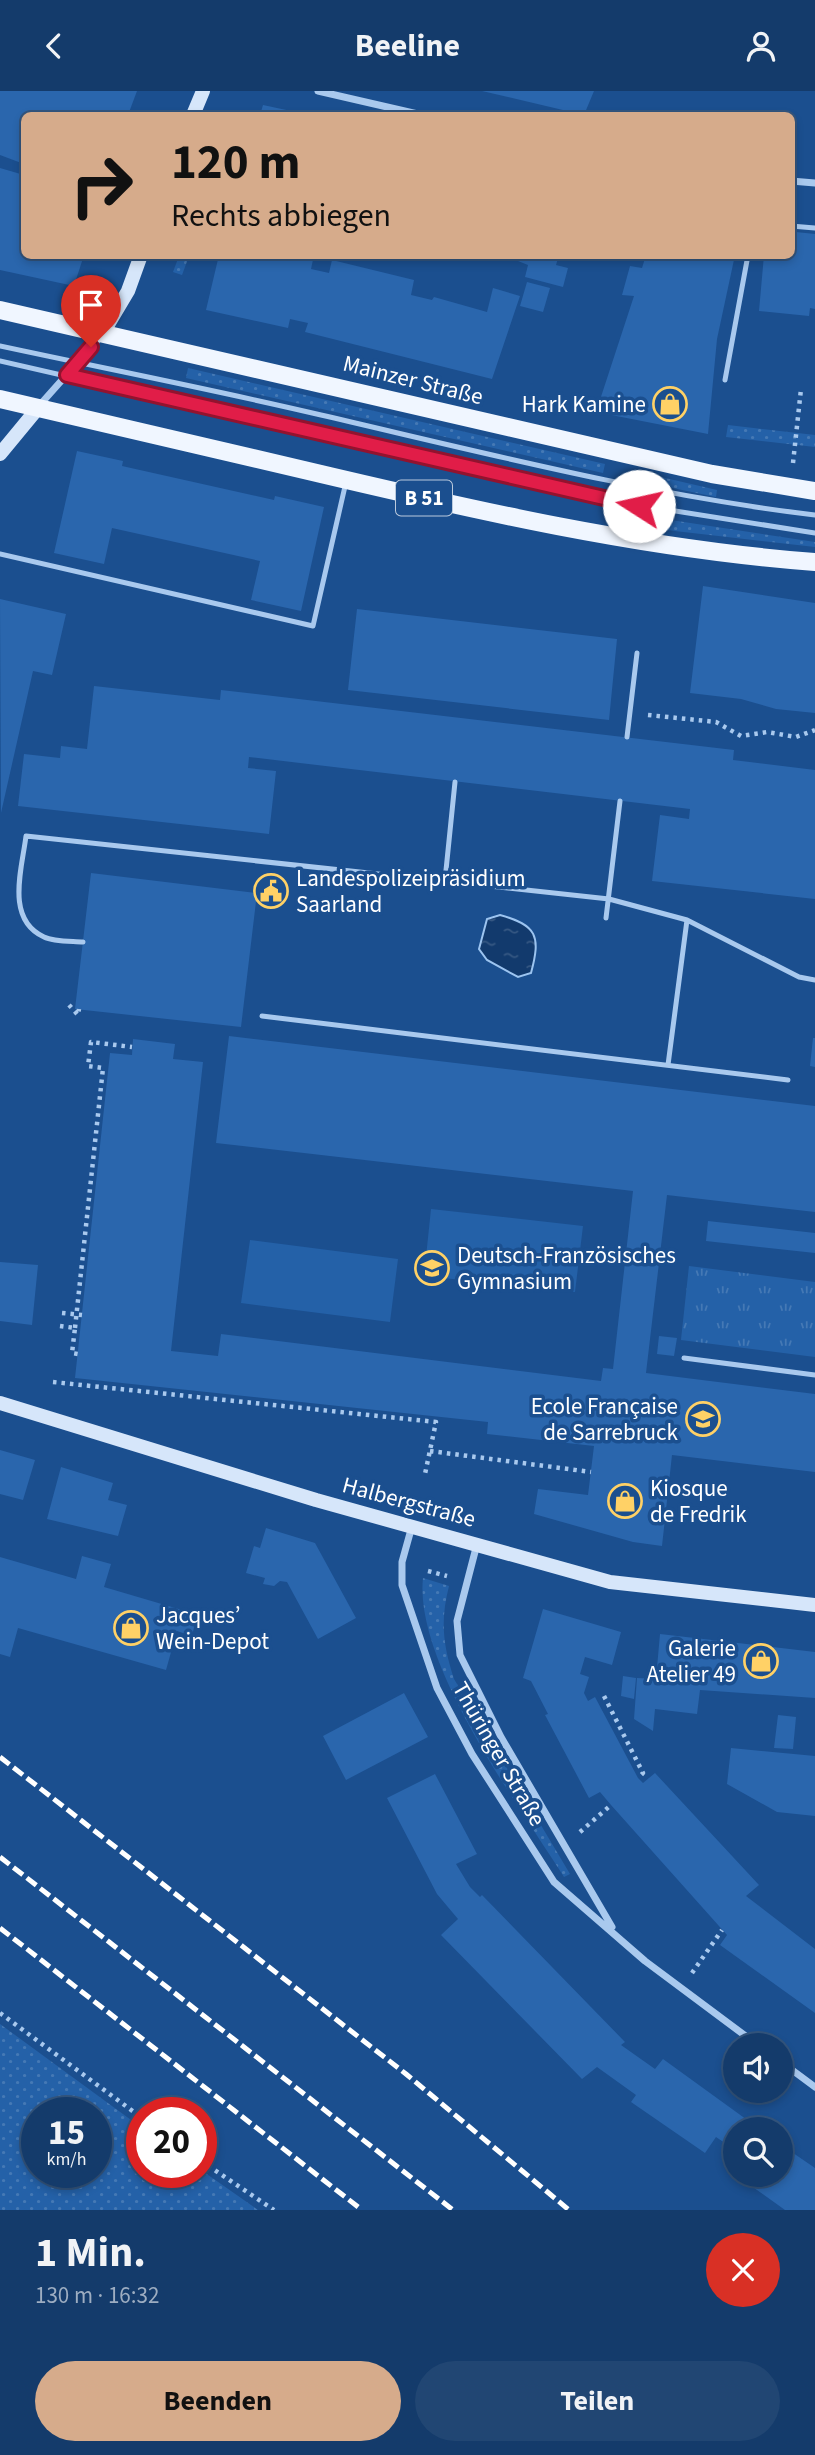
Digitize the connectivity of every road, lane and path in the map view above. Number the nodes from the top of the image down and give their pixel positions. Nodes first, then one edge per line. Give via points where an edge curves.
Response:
1 (203, 91) edge
2 (318, 91) edge
3 (194, 112) edge
4 (409, 112) edge
5 (795, 181) edge
6 (815, 183) edge
7 (795, 226) edge
8 (815, 227) edge
9 (140, 259) edge
10 (747, 259) edge
11 (0, 310) edge
12 (103, 333) junction
13 (0, 346) edge
14 (0, 361) edge
15 (80, 361) junction
16 (67, 375) junction
17 (725, 380) dead end
18 (801, 389) dead end
19 (0, 399) edge
20 (38, 408) junction
21 (0, 454) edge
22 (792, 464) dead end
23 (346, 480) junction
24 (815, 491) edge
25 (815, 515) edge
26 (815, 533) edge
27 (0, 554) edge
28 (815, 562) edge
29 (637, 653) dead end
30 (630, 713) junction
31 (815, 730) edge
32 (627, 737) dead end
33 (455, 782) dead end
34 (620, 801) dead end
35 (445, 880) junction
36 (609, 899) junction
37 (606, 918) dead end
38 (687, 920) junction
39 (83, 942) dead end
40 (815, 981) edge
41 (69, 1005) dead end
42 (79, 1009) dead end
43 (262, 1016) dead end
44 (132, 1047) dead end
45 (668, 1065) junction
46 (788, 1080) dead end
47 (62, 1313) dead end
48 (79, 1315) junction
49 (60, 1326) dead end
50 (75, 1328) junction
51 (78, 1354) dead end
52 (684, 1358) dead end
53 (815, 1375) edge
54 (54, 1382) dead end
55 (0, 1403) edge
56 (430, 1451) junction
57 (591, 1472) dead end
58 (425, 1474) dead end
59 (412, 1526) junction
60 (477, 1544) junction
61 (428, 1571) dead end
62 (451, 1577) dead end
63 (815, 1605) edge
64 (604, 1696) dead end
65 (638, 1778) dead end
66 (611, 1805) dead end
67 (592, 1821) dead end
68 (722, 1930) dead end
69 (614, 1931) junction
70 (682, 1988) junction
71 (0, 2013) edge
72 (742, 2033) edge
73 (793, 2071) edge
74 (815, 2087) edge
75 (126, 2106) edge
76 (217, 2172) edge
77 (274, 2210) edge

1 - 3 street
2 - 4 street
5 - 6 street
7 - 8 lane
9 - 12 street via 128,291
10 - 17 lane
11 - 12 main road, Mainzer Straße
12 - 15 street
12 - 24 main road, Mainzer Straße via 712,474
13 - 15 lane
14 - 16 lane
15 - 16 street
15 - 25 lane via 604,481
16 - 20 street
16 - 26 lane via 612,501
18 - 22 path
19 - 20 main road, B 51
20 - 21 street
20 - 23 main road, B 51
23 - 27 lane via 313,626
23 - 28 main road, B 51 via 595,534
29 - 30 lane
30 - 31 path via 716,722 741,736 767,732 796,737
30 - 32 lane
33 - 35 lane
34 - 36 lane
35 - 36 lane
35 - 39 lane via 26,836 18,901 23,920 44,937
36 - 37 lane
36 - 38 lane
38 - 40 lane
38 - 45 lane
41 - 42 path via 78,1015
43 - 45 lane
44 - 48 path via 91,1042 88,1066 103,1068
45 - 46 lane
47 - 48 path
48 - 50 path
49 - 50 path
50 - 51 path via 72,1353
52 - 53 lane
54 - 56 path via 436,1422
55 - 59 street, Halbergstraße
56 - 57 path
56 - 58 path
59 - 60 street, Halbergstraße
59 - 69 street, Thüringer Straße via 402,1562 402,1585 437,1688 472,1754 554,1882
60 - 63 street, Halbergstraße via 610,1582
60 - 69 street, Thüringer Straße via 457,1621 460,1655 501,1737
61 - 62 path
64 - 65 path via 643,1773
66 - 67 path
68 - 70 path
69 - 70 street, Thüringer Straße
70 - 72 street, Thüringer Straße
71 - 75 path
73 - 74 street
76 - 77 path

